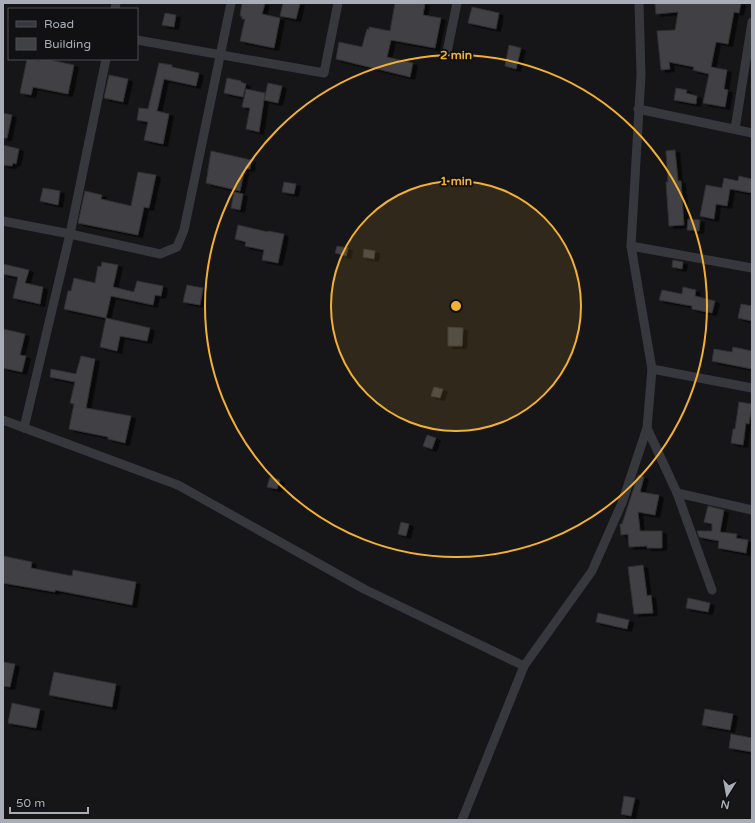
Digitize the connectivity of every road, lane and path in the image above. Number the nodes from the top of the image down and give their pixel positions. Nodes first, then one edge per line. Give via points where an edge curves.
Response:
1 (231, 3) edge
2 (338, 3) edge
3 (457, 3) edge
4 (639, 3) edge
5 (752, 22) edge
6 (138, 40) edge
7 (447, 52) dead end
8 (220, 54) junction
9 (106, 60) edge
10 (638, 109) junction
11 (735, 129) junction
12 (752, 133) edge
13 (3, 221) edge
14 (70, 234) junction
15 (630, 246) junction
16 (752, 268) edge
17 (652, 369) junction
18 (752, 388) edge
19 (3, 420) edge
20 (24, 428) junction
21 (646, 428) junction
22 (677, 493) junction
23 (752, 510) edge
24 (712, 590) dead end
25 (524, 666) junction
26 (462, 820) edge

1 - 8 street
2 - 8 street via 324,73
3 - 7 street
4 - 10 street via 641,75
5 - 11 street
6 - 8 street
8 - 14 street via 184,230 177,247 160,254
9 - 14 street
10 - 11 street
10 - 15 street
11 - 12 street
13 - 14 street
14 - 20 street
15 - 16 street
15 - 17 street
17 - 18 street
17 - 21 street
19 - 20 street
20 - 25 street via 178,485 364,589
21 - 22 street
21 - 25 street via 622,503 592,571
22 - 23 street
22 - 24 street
25 - 26 street

